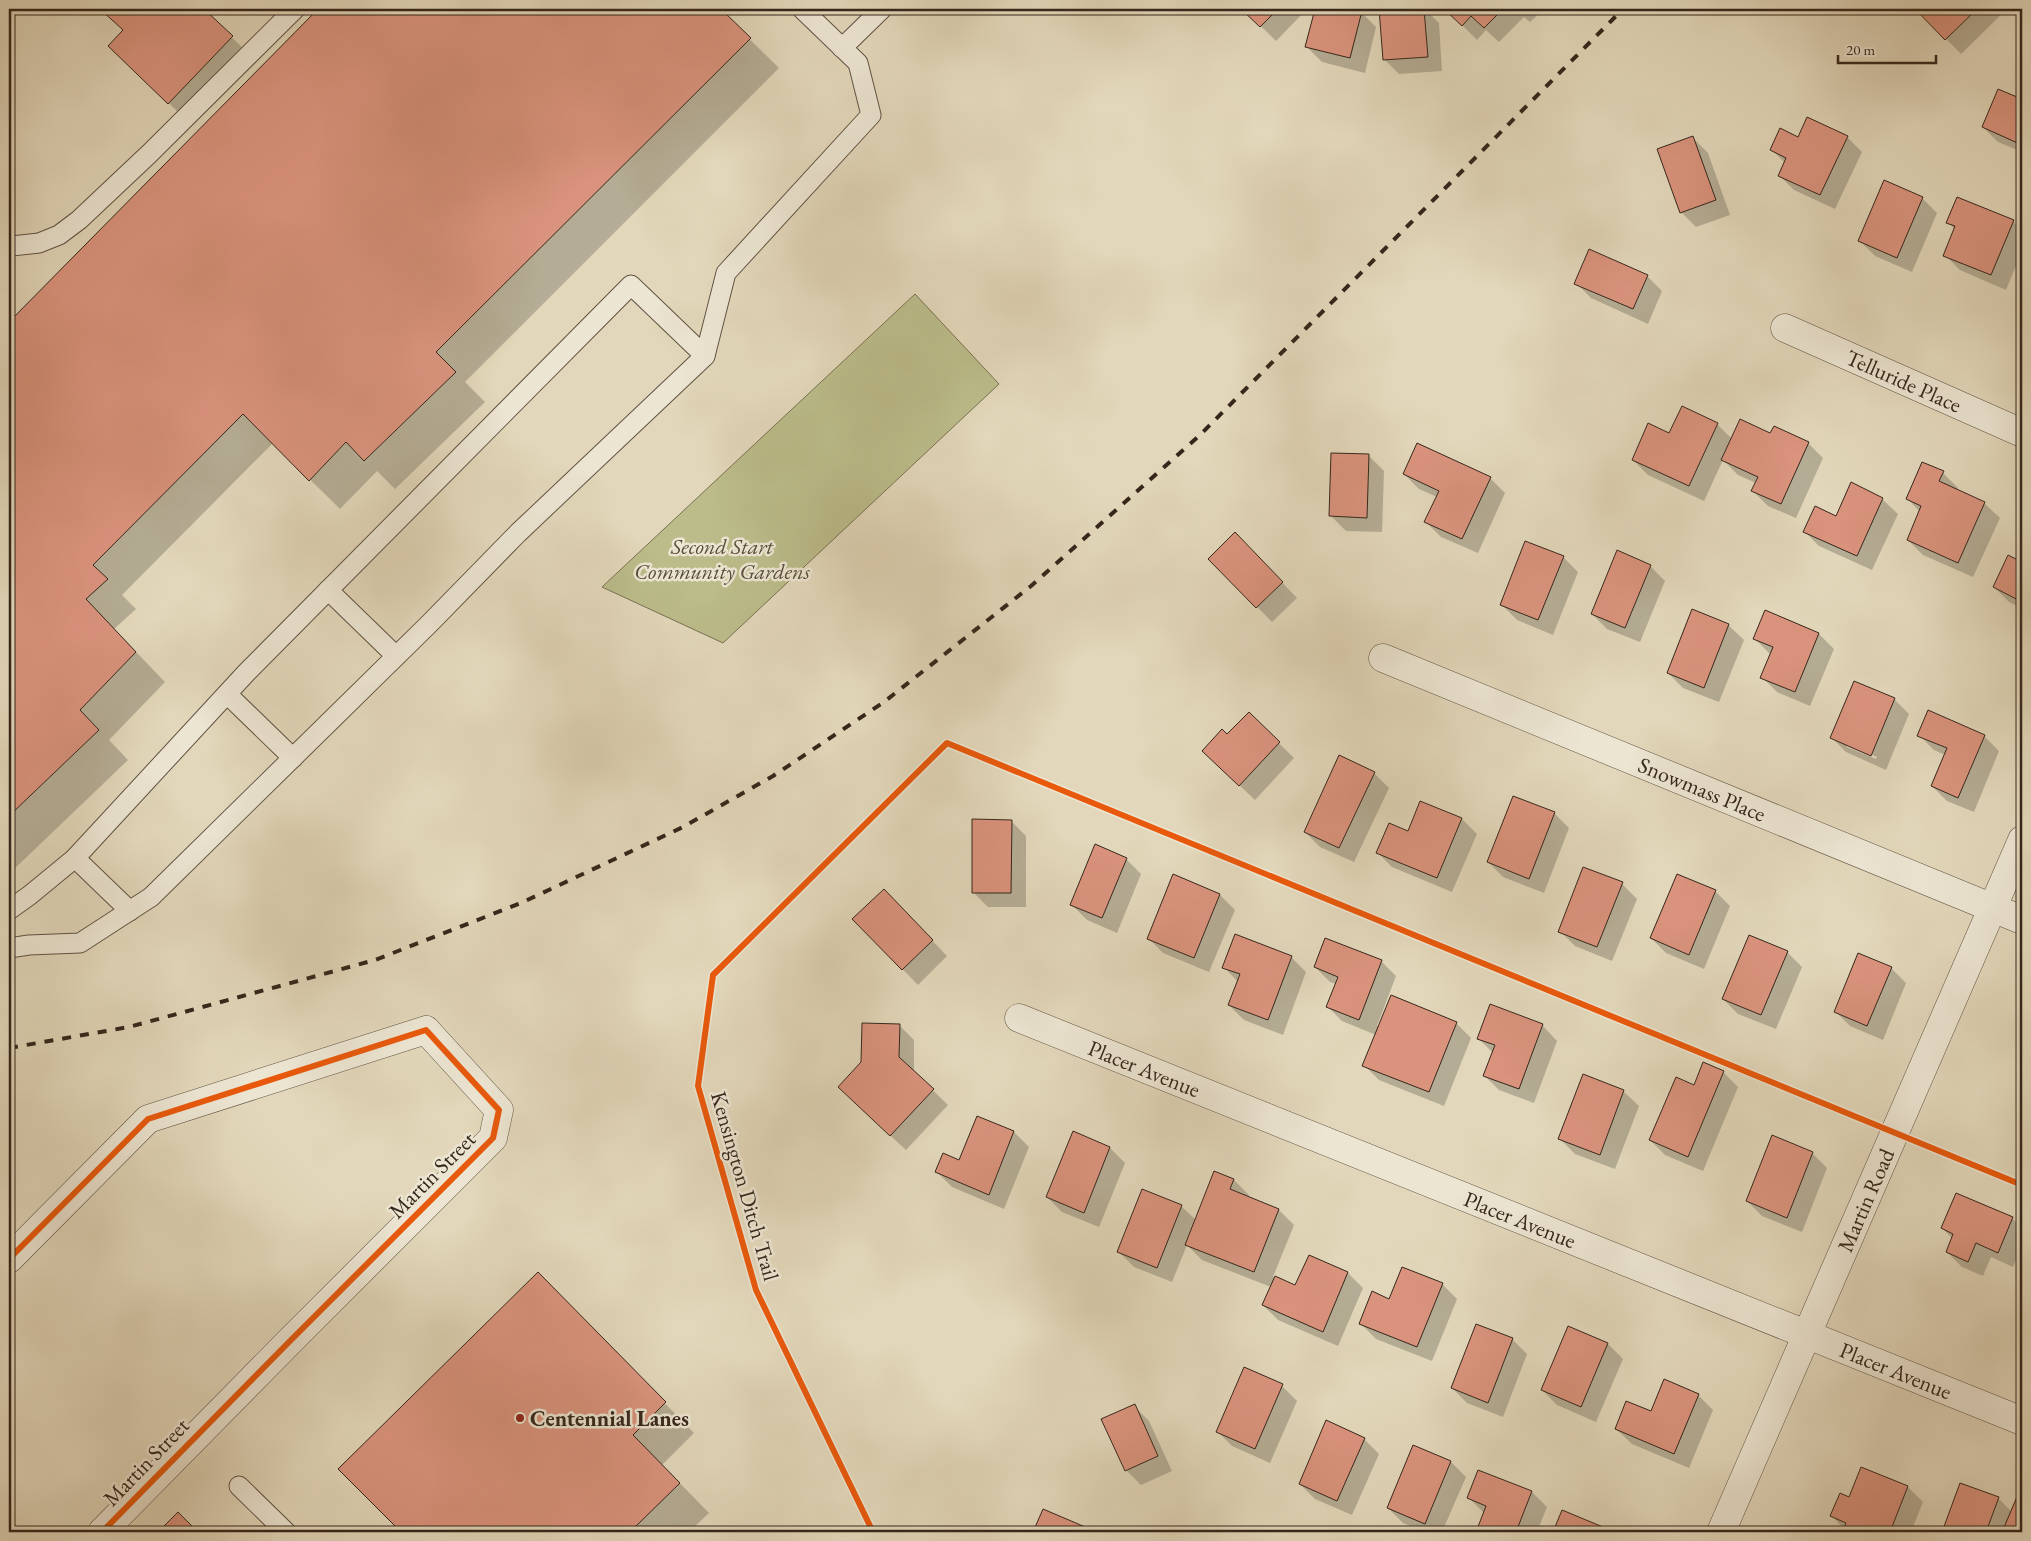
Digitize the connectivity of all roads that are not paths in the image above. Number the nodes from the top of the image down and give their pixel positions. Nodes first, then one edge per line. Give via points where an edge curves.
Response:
1 (295, 9) edge
2 (802, 9) edge
3 (882, 9) edge
4 (842, 48) junction
5 (9, 243) edge
6 (1785, 328) dead end
7 (705, 356) junction
8 (2022, 433) edge
9 (328, 590) junction
10 (396, 656) junction
11 (1383, 658) dead end
12 (226, 694) junction
13 (292, 758) junction
14 (2022, 840) edge
15 (75, 858) junction
16 (1993, 907) junction
17 (9, 910) edge
18 (130, 911) junction
19 (2022, 920) edge
20 (9, 948) edge
21 (1019, 1018) dead end
22 (9, 1259) edge
23 (1808, 1334) junction
24 (2022, 1421) edge
25 (239, 1486) dead end
26 (102, 1532) edge
27 (286, 1532) edge
28 (1721, 1532) edge

1 - 5 lane via 79,220 59,235 39,243 12,246
2 - 4 lane
3 - 4 lane
4 - 7 lane via 858,63 871,115 726,273
6 - 8 street, Telluride Place
7 - 9 lane via 631,285
7 - 10 lane via 518,533
9 - 10 lane
9 - 12 lane
10 - 13 lane
11 - 16 street, Snowmass Place
12 - 13 lane
12 - 15 lane
13 - 18 lane via 152,897
14 - 16 street, Martin Road
15 - 17 lane
15 - 18 lane
16 - 19 street, Snowmass Place
16 - 23 street, Martin Road
18 - 20 lane via 80,943
21 - 23 street, Placer Avenue
22 - 26 street, Martin Street via 148,1120 426,1030 499,1110 493,1138
23 - 24 street, Placer Avenue
23 - 28 street, Martin Road
25 - 27 lane

